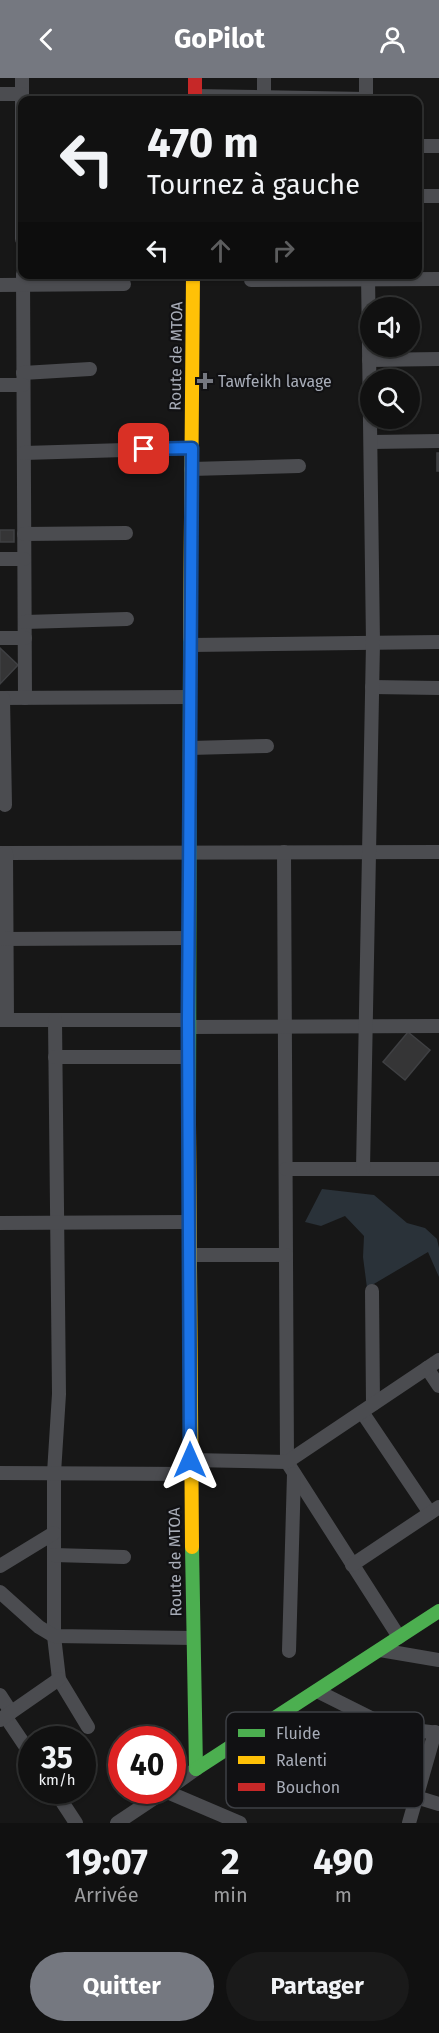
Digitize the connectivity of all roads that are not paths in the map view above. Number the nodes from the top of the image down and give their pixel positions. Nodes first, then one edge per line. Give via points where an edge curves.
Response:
1 (22, 78) edge
2 (195, 78) edge
3 (264, 78) edge
4 (366, 78) edge
5 (0, 94) edge
6 (22, 94) joint
7 (195, 96) edge
8 (264, 96) edge
9 (366, 96) edge
10 (422, 146) edge
11 (439, 146) edge
12 (422, 196) edge
13 (439, 196) edge
14 (194, 279) edge
15 (290, 279) edge
16 (369, 279) edge
17 (422, 279) edge
18 (439, 279) edge
19 (23, 280) edge
20 (251, 280) dead end
21 (124, 284) dead end
22 (0, 285) edge
23 (439, 359) edge
24 (369, 360) junction
25 (90, 369) dead end
26 (23, 379) junction
27 (0, 385) edge
28 (439, 441) edge
29 (370, 442) junction
30 (192, 448) junction
31 (24, 453) junction
32 (299, 466) dead end
33 (191, 469) junction
34 (126, 533) dead end
35 (24, 534) junction
36 (0, 559) edge
37 (24, 559) junction
38 (127, 619) dead end
39 (25, 622) junction
40 (0, 638) edge
41 (25, 638) junction
42 (439, 642) edge
43 (373, 643) junction
44 (190, 645) junction
45 (372, 687) junction
46 (439, 688) edge
47 (190, 697) junction
48 (1, 698) edge
49 (25, 698) junction
50 (267, 746) dead end
51 (190, 748) junction
52 (5, 805) dead end
53 (190, 852) junction
54 (284, 852) junction
55 (369, 852) junction
56 (439, 852) edge
57 (3, 853) edge
58 (189, 938) junction
59 (3, 939) edge
60 (3, 1020) edge
61 (55, 1020) junction
62 (188, 1024) junction
63 (366, 1026) junction
64 (439, 1026) edge
65 (285, 1027) junction
66 (55, 1057) junction
67 (188, 1058) junction
68 (286, 1169) junction
69 (363, 1169) junction
70 (439, 1169) edge
71 (189, 1222) junction
72 (0, 1223) edge
73 (57, 1223) junction
74 (189, 1255) junction
75 (286, 1255) junction
76 (372, 1291) dead end
77 (433, 1364) edge
78 (439, 1386) edge
79 (368, 1408) junction
80 (190, 1467) junction
81 (291, 1468) junction
82 (0, 1473) edge
83 (54, 1473) junction
84 (434, 1510) edge
85 (54, 1533) junction
86 (54, 1556) junction
87 (124, 1557) dead end
88 (352, 1565) junction
89 (0, 1566) edge
90 (0, 1592) edge
91 (439, 1611) edge
92 (54, 1636) junction
93 (399, 1637) junction
94 (193, 1638) junction
95 (380, 1650) junction
96 (289, 1651) dead end
97 (439, 1660) edge
98 (59, 1679) junction
99 (316, 1691) junction
100 (0, 1695) edge
101 (284, 1712) edge
102 (359, 1712) edge
103 (6, 1716) edge
104 (87, 1726) edge
105 (437, 1732) edge
106 (18, 1734) edge
107 (226, 1750) edge
108 (196, 1769) junction
109 (424, 1772) edge
110 (186, 1776) edge
111 (424, 1799) edge
112 (64, 1804) edge
113 (439, 1804) edge
114 (413, 1808) edge
115 (76, 1823) edge
116 (117, 1823) edge
117 (239, 1823) edge
118 (409, 1823) edge

1 - 6 street
2 - 7 street
3 - 8 street
4 - 9 street
5 - 6 street
10 - 11 street
12 - 13 street
14 - 30 street, Route de MTOA
15 - 20 street
16 - 24 street
17 - 18 street
19 - 21 street
19 - 22 street
19 - 26 street
23 - 24 street
24 - 29 street
25 - 26 street
26 - 27 street
26 - 31 street
28 - 29 street
29 - 43 street
30 - 31 street
30 - 33 street, Route de MTOA
31 - 35 street
32 - 33 street
33 - 44 street, Route de MTOA
34 - 35 street
35 - 37 street
36 - 37 street
37 - 39 street
38 - 39 street
39 - 41 street
40 - 41 street
41 - 49 street
42 - 43 street
43 - 44 street
43 - 45 street
44 - 47 street, Route de MTOA
45 - 46 street
45 - 55 street
47 - 49 street
47 - 51 street, Route de MTOA
48 - 49 street
48 - 52 street
50 - 51 street
51 - 53 street, Route de MTOA
53 - 54 street
53 - 57 street
53 - 58 street, Route de MTOA
54 - 55 street
54 - 65 street
55 - 56 street
55 - 63 street
57 - 59 street
58 - 59 street
58 - 62 street, Route de MTOA
59 - 60 street
60 - 61 street
61 - 62 street
61 - 66 street
62 - 65 street
62 - 67 street, Route de MTOA
63 - 64 street
63 - 65 street
63 - 69 street
65 - 68 street
66 - 67 street
66 - 73 street
67 - 71 street, Route de MTOA
68 - 69 street
68 - 75 street
69 - 70 street
71 - 73 street
71 - 74 street, Route de MTOA
72 - 73 street
73 - 83 street via 58,1394
74 - 75 street
74 - 80 street, Route de MTOA
75 - 81 street
76 - 79 street
77 - 78 street
77 - 79 street
79 - 81 street
79 - 84 street
80 - 81 street
80 - 83 street
80 - 94 street, Route de MTOA
81 - 88 street
81 - 96 street
82 - 83 street
83 - 85 street
84 - 88 street
85 - 86 street
85 - 89 street
86 - 87 street
86 - 92 street
88 - 93 street
90 - 92 street
91 - 93 street
92 - 94 street
92 - 98 street
93 - 95 street
94 - 108 street, Route de MTOA
95 - 97 street
95 - 99 street
98 - 103 street
98 - 104 street
99 - 101 street
99 - 102 street
100 - 103 street
103 - 106 street
105 - 109 street
107 - 108 street
108 - 110 street
111 - 113 street
112 - 115 street
114 - 118 street
116 - 117 street via 165,1791

